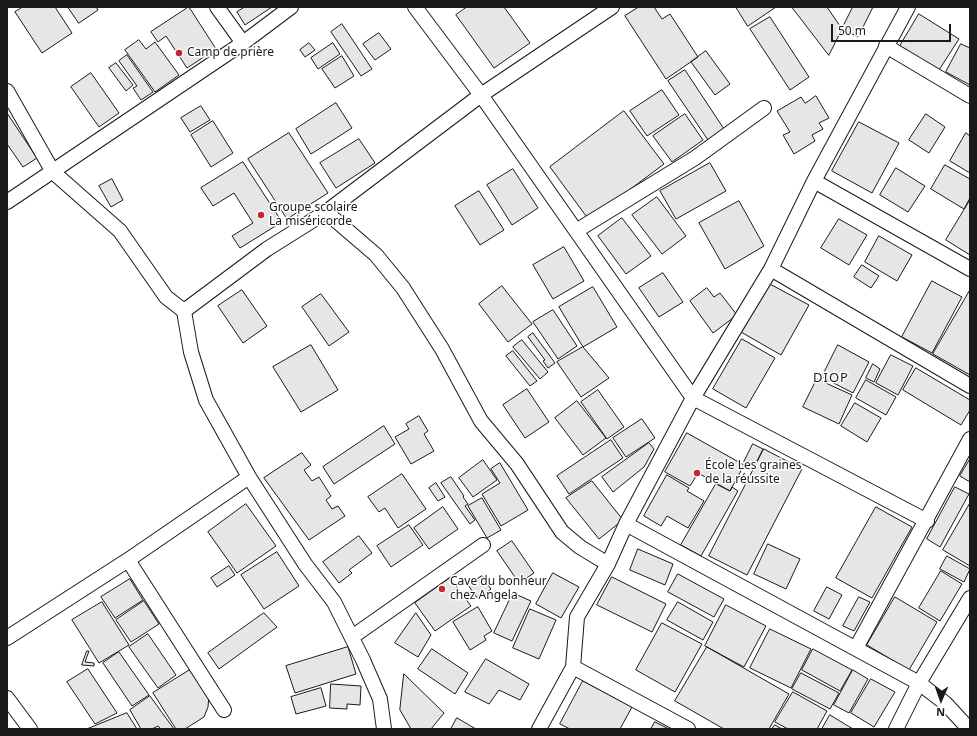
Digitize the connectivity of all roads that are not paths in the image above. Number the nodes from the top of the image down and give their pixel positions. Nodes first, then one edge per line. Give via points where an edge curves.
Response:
1 (217, 7) edge
2 (291, 7) edge
3 (415, 7) edge
4 (612, 7) edge
5 (908, 7) edge
6 (244, 43) junction
7 (886, 46) junction
8 (7, 92) edge
9 (480, 95) junction
10 (970, 96) edge
11 (764, 108) dead end
12 (52, 172) junction
13 (814, 181) junction
14 (7, 202) edge
15 (326, 212) junction
16 (576, 231) junction
17 (770, 269) junction
18 (970, 269) edge
19 (184, 311) junction
20 (970, 386) edge
21 (693, 398) junction
22 (970, 439) edge
23 (249, 477) junction
24 (927, 521) junction
25 (626, 524) junction
26 (483, 545) dead end
27 (128, 560) junction
28 (608, 564) junction
29 (970, 598) edge
30 (352, 637) junction
31 (7, 638) edge
32 (856, 648) junction
33 (573, 667) junction
34 (919, 683) junction
35 (7, 698) edge
36 (224, 710) dead end
37 (30, 729) edge
38 (384, 729) edge
39 (538, 729) edge
40 (688, 729) edge
41 (896, 729) edge
42 (969, 729) edge

1 - 6 street
2 - 6 street
3 - 9 street
4 - 9 street
5 - 7 street
6 - 12 street
7 - 10 street
7 - 13 street
8 - 12 street
9 - 15 street
9 - 16 street
11 - 16 street via 695,158
12 - 14 street
12 - 19 street via 120,231 166,297
13 - 17 street
13 - 18 street
15 - 19 street via 267,249
15 - 28 street via 376,254 403,288 442,349 481,421 517,464 562,532 580,548
16 - 21 street
17 - 20 street
17 - 21 street
19 - 23 street via 192,352 206,400
21 - 24 street
21 - 25 street
22 - 24 street
23 - 27 street
23 - 30 street via 305,564 334,602
24 - 32 street
25 - 28 street
25 - 32 street
26 - 30 street
27 - 31 street
27 - 36 street
28 - 33 street via 577,617
29 - 34 street
30 - 38 street via 380,699
32 - 34 street
33 - 39 street
33 - 40 street
34 - 41 street
34 - 42 street via 945,703
35 - 37 street

